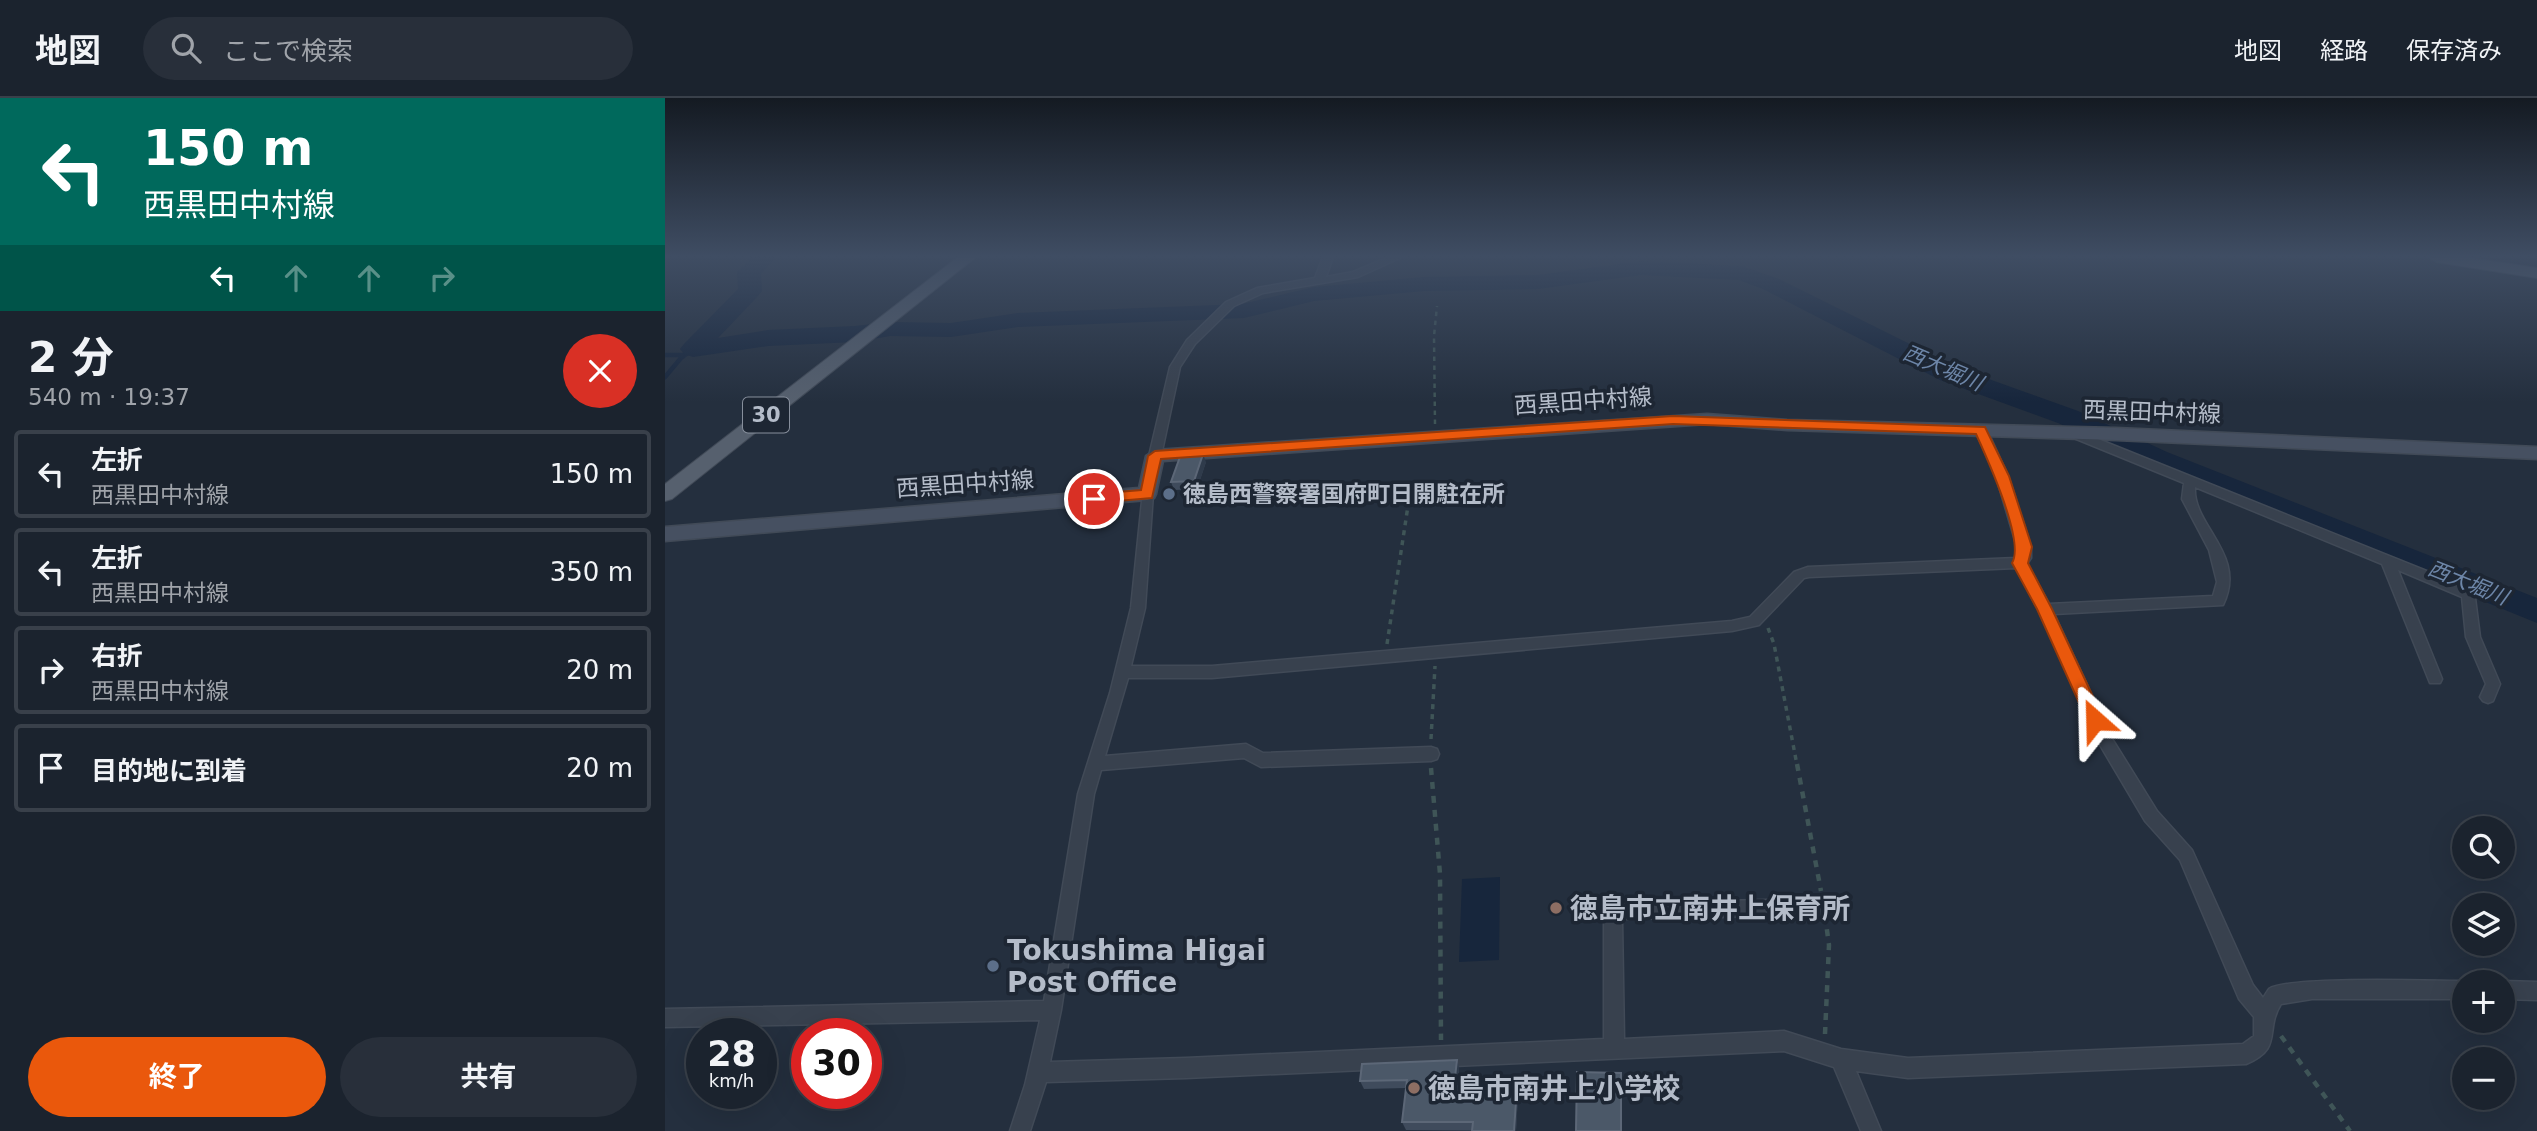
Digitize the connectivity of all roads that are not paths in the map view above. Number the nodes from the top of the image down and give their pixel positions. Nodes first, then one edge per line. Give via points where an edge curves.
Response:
1 (907, 305) edge
2 (1230, 305) edge
3 (1981, 430) junction
4 (2073, 433) junction
5 (2537, 453) edge
6 (1155, 456) junction
7 (2190, 480) junction
8 (665, 494) edge
9 (1147, 494) junction
10 (665, 534) edge
11 (2387, 561) junction
12 (2020, 563) junction
13 (2045, 609) junction
14 (1122, 672) junction
15 (2435, 679) dead end
16 (2488, 697) dead end
17 (1431, 754) road end
18 (1095, 764) junction
19 (1823, 907) road end
20 (2452, 990) edge
21 (2515, 990) edge
22 (2537, 990) edge
23 (1052, 1010) junction
24 (2264, 1014) junction
25 (665, 1018) edge
26 (1614, 1048) junction
27 (1832, 1056) junction
28 (1038, 1072) junction
29 (1020, 1131) edge
30 (1871, 1131) edge

1 - 8 main road, 30
2 - 6 street via 1191,342 1175,367
3 - 4 main road, 西黒田中村線
3 - 6 main road, 西黒田中村線 via 1673,420
3 - 12 street via 2002,476 2024,547
4 - 5 main road, 西黒田中村線
4 - 7 street
6 - 9 main road
7 - 11 street
7 - 13 street via 2187,499 2216,550 2224,582 2218,601
9 - 10 main road, 西黒田中村線
9 - 14 street via 1138,608
11 - 15 street
11 - 16 street via 2469,594 2473,637 2493,684
12 - 13 street
12 - 14 street via 1808,572 1798,575 1753,621 1732,626 1212,672
13 - 24 street via 2105,740 2151,816 2186,855 2246,992
14 - 18 street
17 - 18 street via 1261,760 1246,751
18 - 23 street via 1086,794
19 - 26 street via 1613,911
20 - 24 street via 2312,990 2275,996
21 - 22 street
23 - 25 street
23 - 28 street
24 - 27 street via 2263,1041 2246,1054 1908,1068
26 - 27 street via 1784,1041
26 - 28 street
27 - 30 street
28 - 29 street

